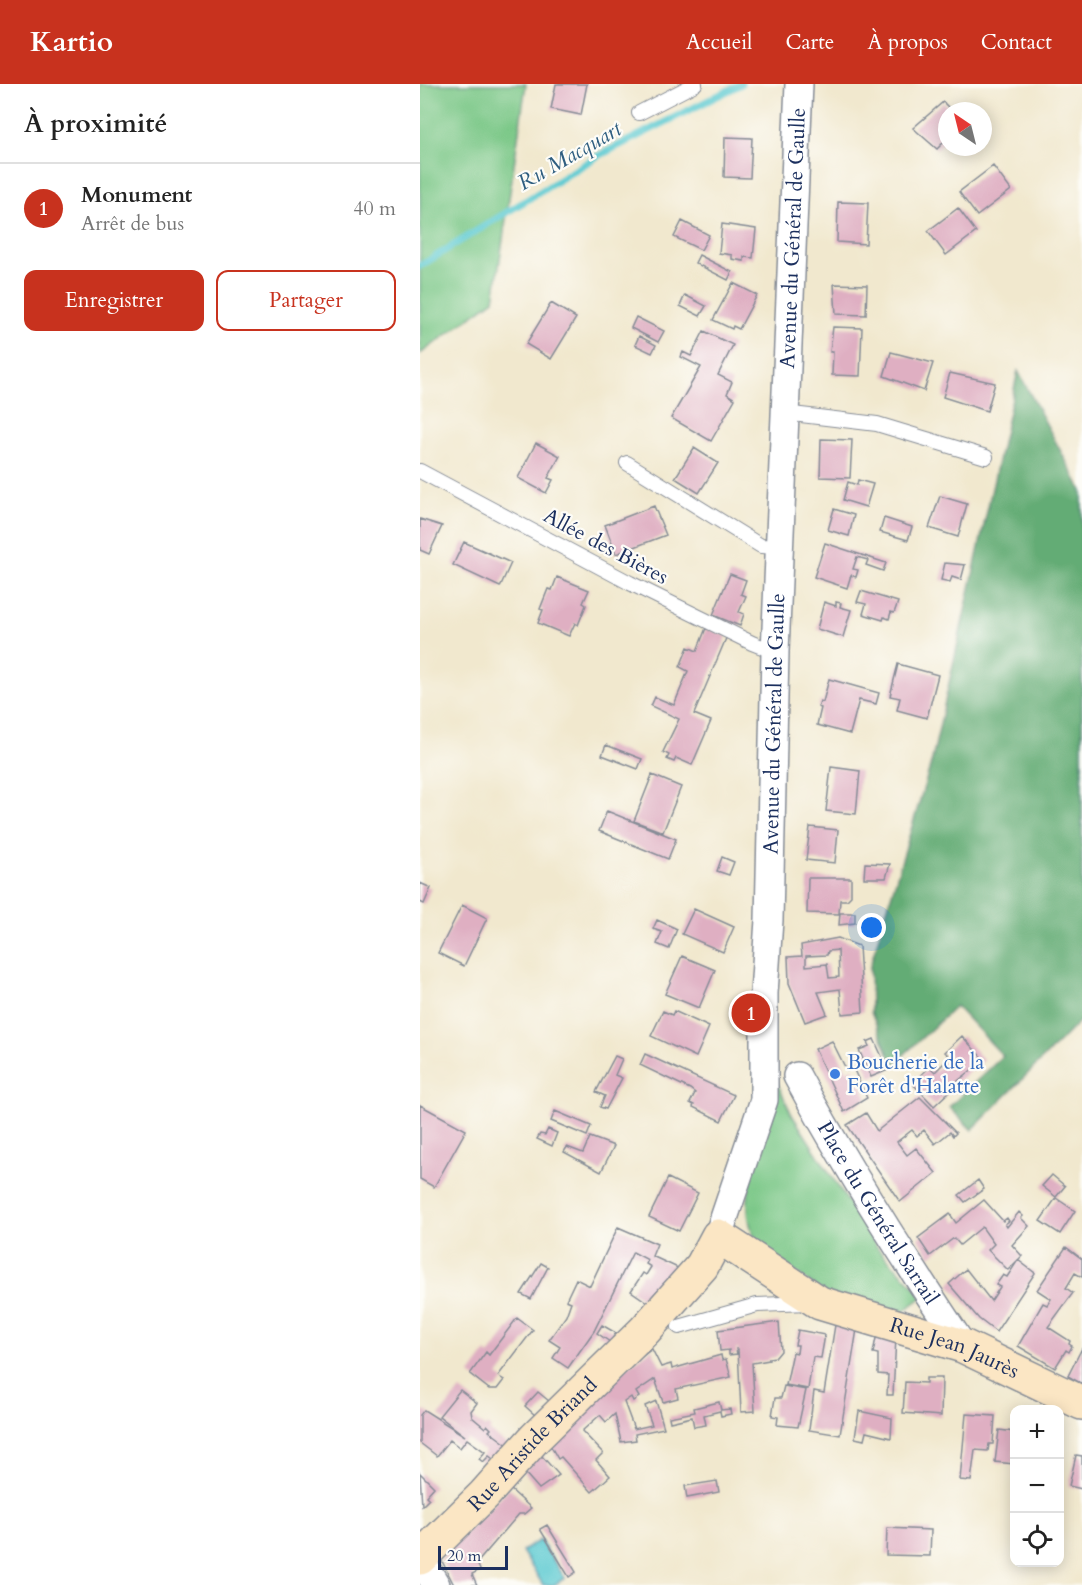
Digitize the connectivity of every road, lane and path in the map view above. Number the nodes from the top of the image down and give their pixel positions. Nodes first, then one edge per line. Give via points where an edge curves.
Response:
1 (695, 84) edge
2 (799, 84) edge
3 (639, 113) dead end
4 (784, 413) junction
5 (986, 457) dead end
6 (627, 463) dead end
7 (420, 471) edge
8 (779, 548) junction
9 (775, 652) junction
10 (797, 1076) dead end
11 (718, 1236) junction
12 (820, 1303) junction
13 (679, 1328) dead end
14 (645, 1330) joint
15 (963, 1346) junction
16 (1082, 1403) edge
17 (420, 1558) edge
18 (436, 1585) edge

1 - 3 lane
2 - 4 street, Avenue du Général de Gaulle
4 - 5 lane via 877,424
4 - 8 street, Avenue du Général de Gaulle
6 - 8 lane via 761,546
7 - 9 lane, Allée des Bières via 630,583
8 - 9 street, Avenue du Général de Gaulle
9 - 11 street, Avenue du Général de Gaulle via 764,1100
10 - 15 street, Place du Général Sarrail via 892,1241
11 - 12 street
11 - 14 street, Avenue du Général de Gaulle via 702,1266
12 - 13 lane via 757,1305
12 - 15 street, Rue Jean Jaurès
14 - 17 street, Rue Aristide Briand
15 - 16 street, Rue Jean Jaurès
17 - 18 street

